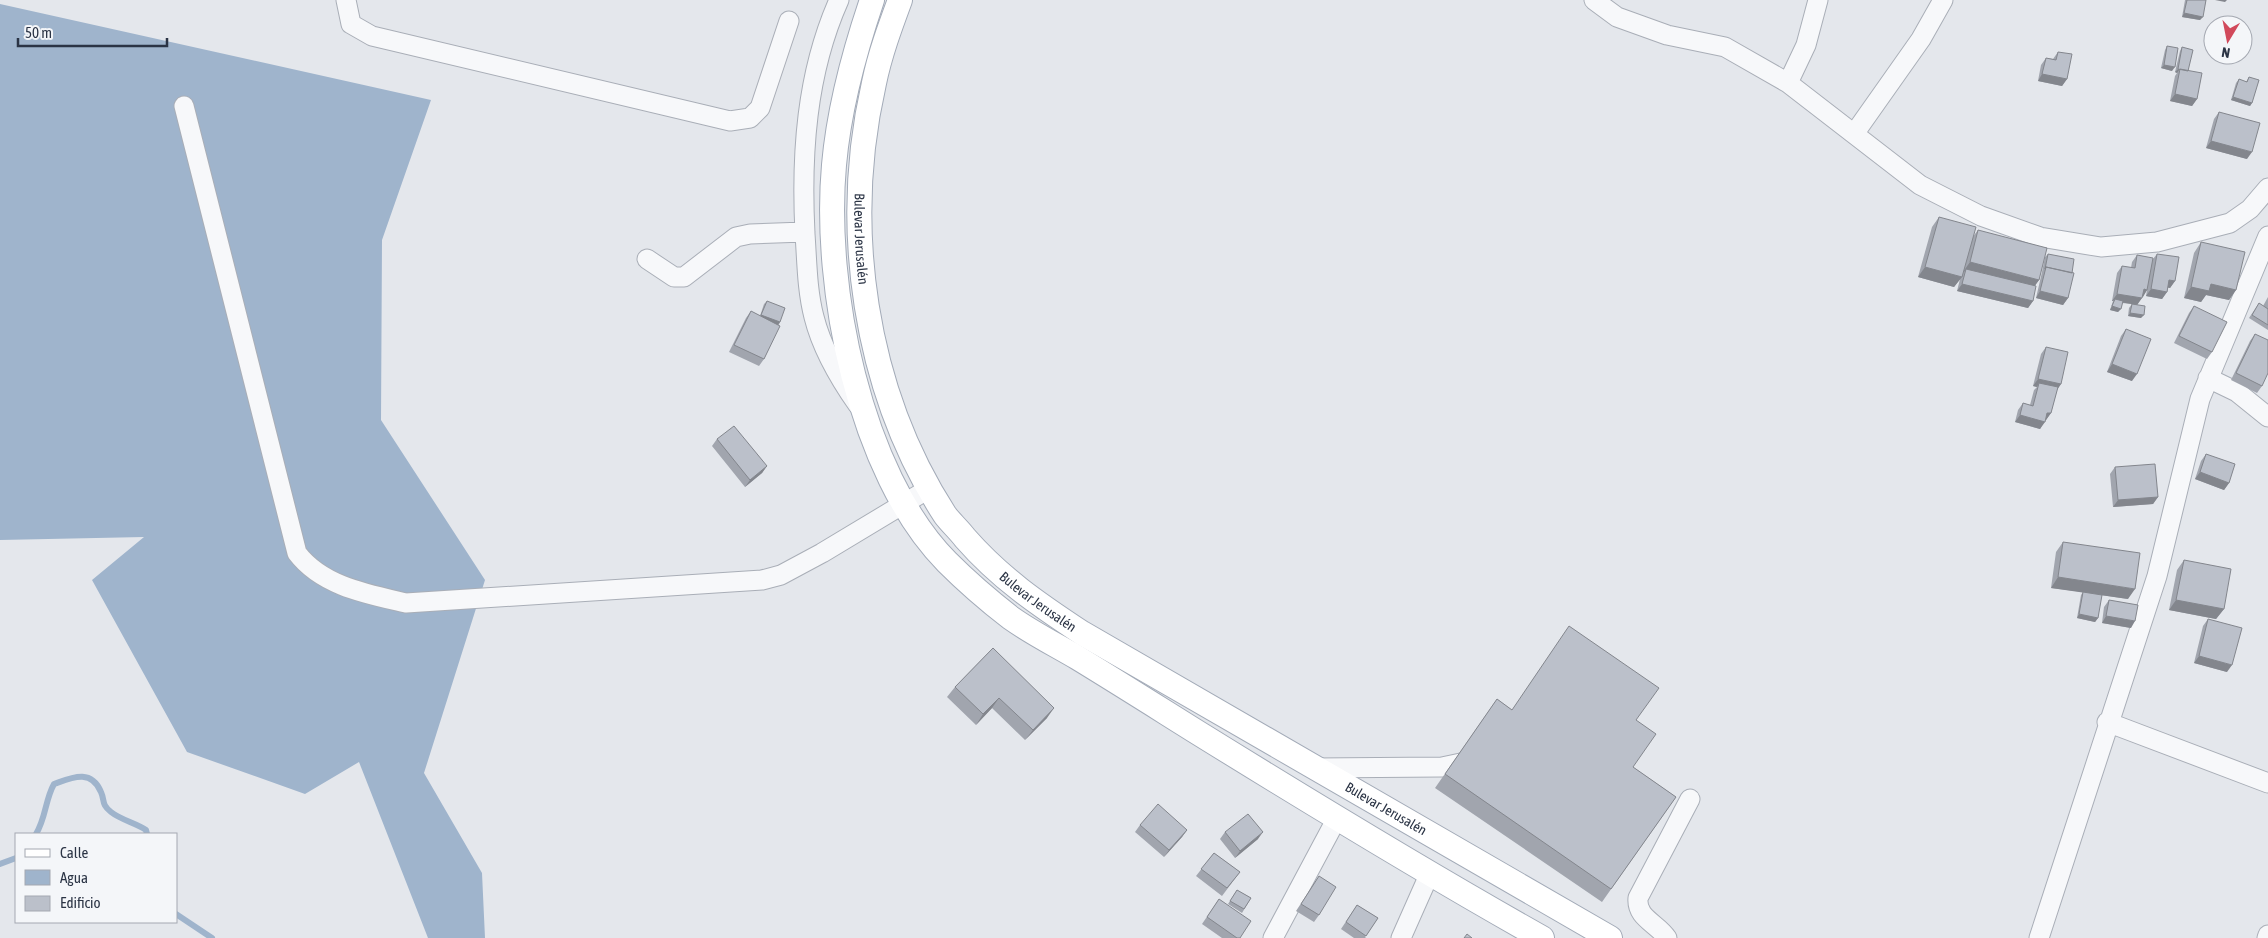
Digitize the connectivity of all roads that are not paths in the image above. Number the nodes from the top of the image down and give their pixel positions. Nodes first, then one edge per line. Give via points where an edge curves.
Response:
1 (346, 0) edge
2 (839, 0) edge
3 (872, 0) edge
4 (900, 0) edge
5 (1594, 0) edge
6 (1818, 0) edge
7 (1943, 0) edge
8 (789, 21) dead end
9 (1788, 82) junction
10 (184, 106) dead end
11 (1854, 134) junction
12 (2268, 188) edge
13 (805, 232) junction
14 (2268, 236) edge
15 (647, 259) dead end
16 (2208, 378) junction
17 (863, 412) junction
18 (2268, 416) edge
19 (930, 488) junction
20 (904, 504) junction
21 (2107, 722) junction
22 (1484, 758) edge
23 (1315, 768) junction
24 (2268, 784) edge
25 (1690, 799) dead end
26 (1337, 818) junction
27 (1429, 875) junction
28 (1272, 938) edge
29 (1401, 938) edge
30 (1542, 938) edge
31 (1610, 938) edge
32 (1667, 938) edge
33 (2039, 938) edge

1 - 8 street via 351,24 372,36 730,121 750,118 760,108
2 - 13 street via 826,30 808,115 803,164
3 - 17 main road, Bulevar Jerusalén via 849,77 834,164 832,207 839,297
4 - 19 main road, Bulevar Jerusalén via 883,48 866,128 859,213 861,257 875,348 890,405
5 - 9 street via 1617,17 1667,34 1725,47
6 - 9 street via 1806,45
7 - 11 street via 1921,39
9 - 11 street
10 - 20 street via 297,553 315,572 358,592 406,603 762,580 781,575 814,558
11 - 12 street via 1920,185 1981,216 2040,237 2101,247 2157,242 2230,224 2250,209
13 - 15 street via 736,237 684,277 674,276
13 - 17 street via 814,318 835,372
14 - 16 street
16 - 18 street via 2237,392
16 - 21 street via 2157,576
17 - 20 main road, Bulevar Jerusalén via 891,484
19 - 20 street
19 - 23 main road, Bulevar Jerusalén via 946,516 981,556 1026,596 1082,633
20 - 26 main road, Bulevar Jerusalén via 945,560 1012,619
21 - 24 street
21 - 33 street
22 - 23 street via 1442,767
23 - 31 main road, Bulevar Jerusalén
25 - 32 street via 1638,898 1645,919 1661,929
26 - 27 main road, Bulevar Jerusalén
26 - 28 street
27 - 29 street
27 - 30 main road, Bulevar Jerusalén

